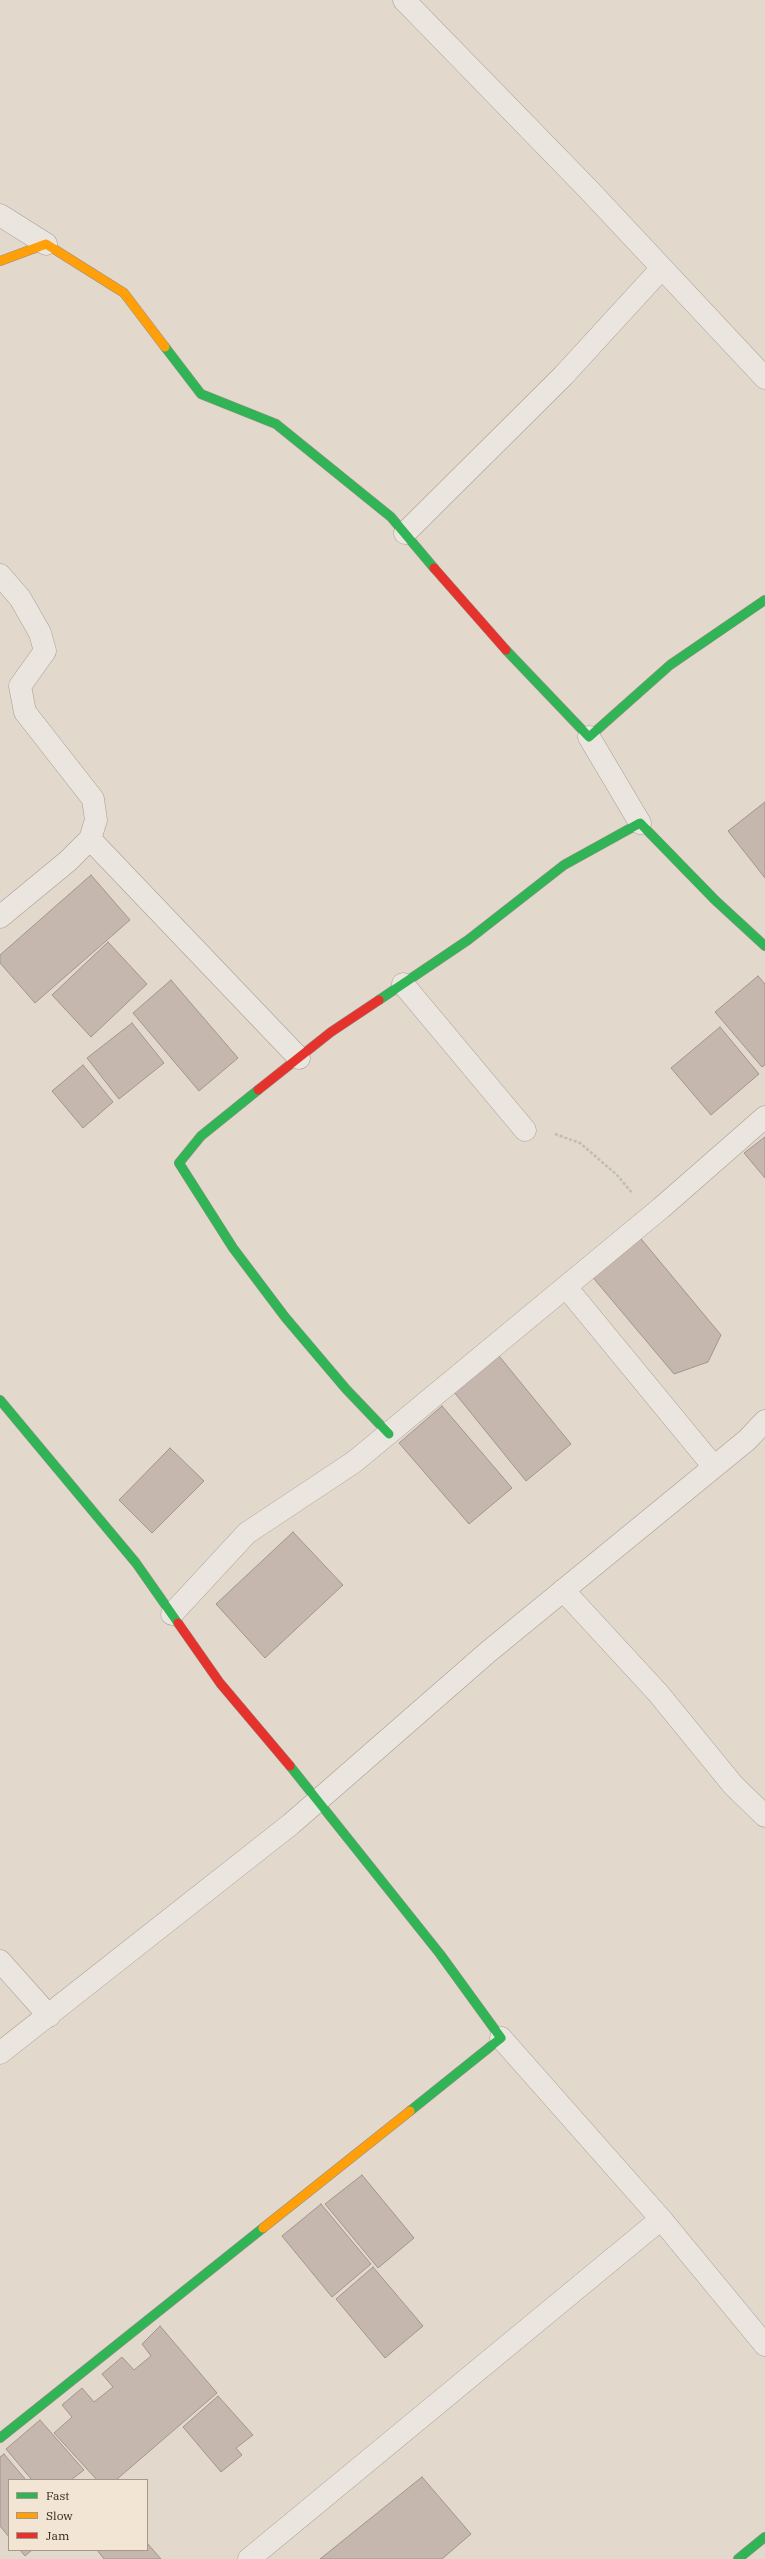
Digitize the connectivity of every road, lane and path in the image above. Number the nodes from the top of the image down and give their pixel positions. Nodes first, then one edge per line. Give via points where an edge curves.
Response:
1 (404, 0) edge
2 (0, 215) edge
3 (46, 244) junction
4 (0, 261) edge
5 (662, 268) junction
6 (765, 378) edge
7 (405, 533) junction
8 (0, 575) edge
9 (765, 600) edge
10 (589, 737) junction
11 (640, 823) junction
12 (90, 839) junction
13 (0, 916) edge
14 (765, 946) edge
15 (403, 984) junction
16 (299, 1058) junction
17 (765, 1117) edge
18 (525, 1130) joint
19 (652, 1216) junction
20 (566, 1287) junction
21 (0, 1400) edge
22 (765, 1421) edge
23 (389, 1434) junction
24 (714, 1467) junction
25 (563, 1590) junction
26 (172, 1614) junction
27 (318, 1800) junction
28 (765, 1816) edge
29 (0, 1961) edge
30 (49, 2016) junction
31 (501, 2038) junction
32 (0, 2053) edge
33 (661, 2219) junction
34 (765, 2345) edge
35 (0, 2438) edge
36 (765, 2536) edge
37 (249, 2559) edge
38 (738, 2559) edge

1 - 5 street
2 - 3 street
3 - 4 street
3 - 7 street via 124,292 201,394 276,424 391,517
5 - 6 street
5 - 7 street via 563,376
7 - 10 street via 493,637
8 - 12 street via 20,598 40,633 45,651 20,686 25,712 93,799 96,820
9 - 10 street via 670,665
10 - 11 street
11 - 14 street via 715,900
11 - 15 street via 564,865 468,940
12 - 13 street via 68,861
12 - 16 street
15 - 16 street via 331,1032
15 - 18 street
16 - 23 street via 201,1136 179,1163 233,1248 285,1317 346,1389
17 - 19 street
18 - 19 path via 556,1134 580,1143 617,1175
19 - 20 street
20 - 23 street
20 - 24 street
21 - 26 street via 136,1563
22 - 24 street via 747,1440
23 - 26 street via 354,1462 247,1533
24 - 25 street
25 - 27 street
25 - 28 street via 658,1693 733,1785
26 - 27 street via 220,1683
27 - 30 street
27 - 31 street via 440,1954
29 - 30 street
30 - 32 street
31 - 33 street
31 - 35 street
33 - 34 street
33 - 37 street
36 - 38 street

